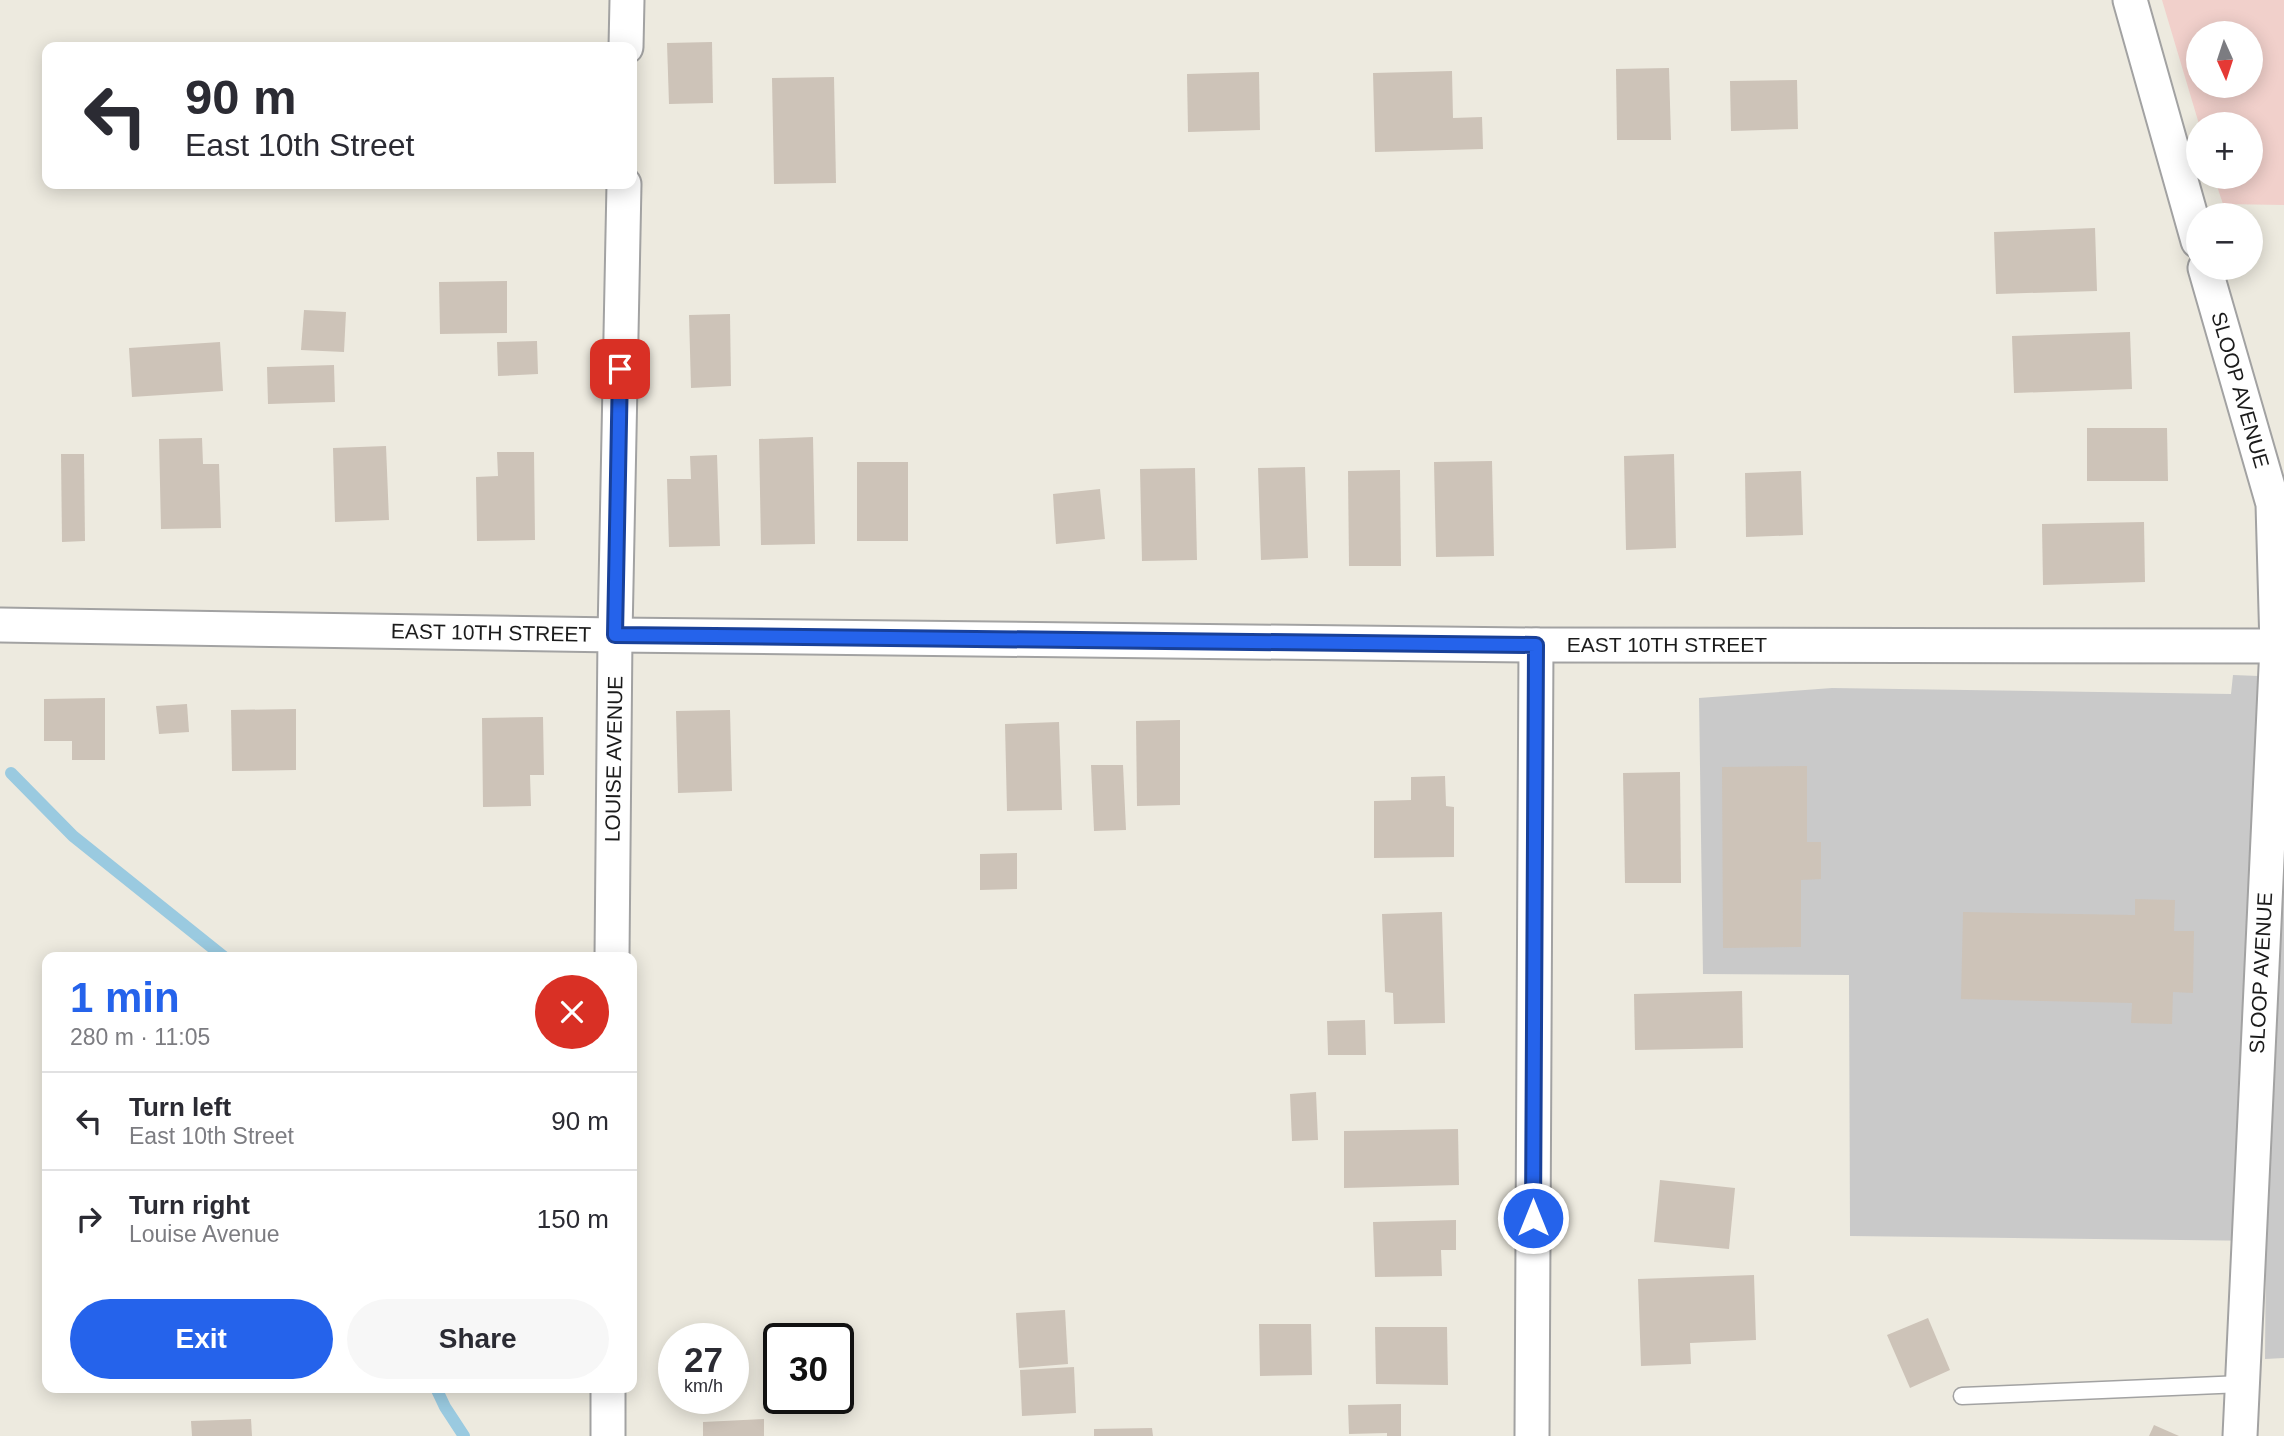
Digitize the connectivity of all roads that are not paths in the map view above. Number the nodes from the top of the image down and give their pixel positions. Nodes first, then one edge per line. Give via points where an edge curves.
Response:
1 (627, 0) edge
2 (2130, 0) edge
3 (626, 42) edge
4 (624, 189) edge
5 (2187, 203) edge
6 (2209, 280) edge
7 (0, 625) edge
8 (615, 635) junction
9 (1536, 645) junction
10 (2280, 646) edge
11 (612, 952) edge
12 (2242, 1384) junction
13 (608, 1393) edge
14 (1962, 1396) dead end
15 (608, 1436) edge
16 (1532, 1436) edge
17 (2240, 1436) edge

1 - 3 street
2 - 5 street
4 - 8 street, LOUISE AVENUE
6 - 10 street, SLOOP AVENUE via 2273,504
7 - 8 street, EAST 10TH STREET
8 - 9 street, EAST 10TH STREET
8 - 11 street, LOUISE AVENUE
9 - 10 street, EAST 10TH STREET
9 - 16 street
10 - 12 street, SLOOP AVENUE
12 - 14 lane
12 - 17 street, SLOOP AVENUE
13 - 15 street

